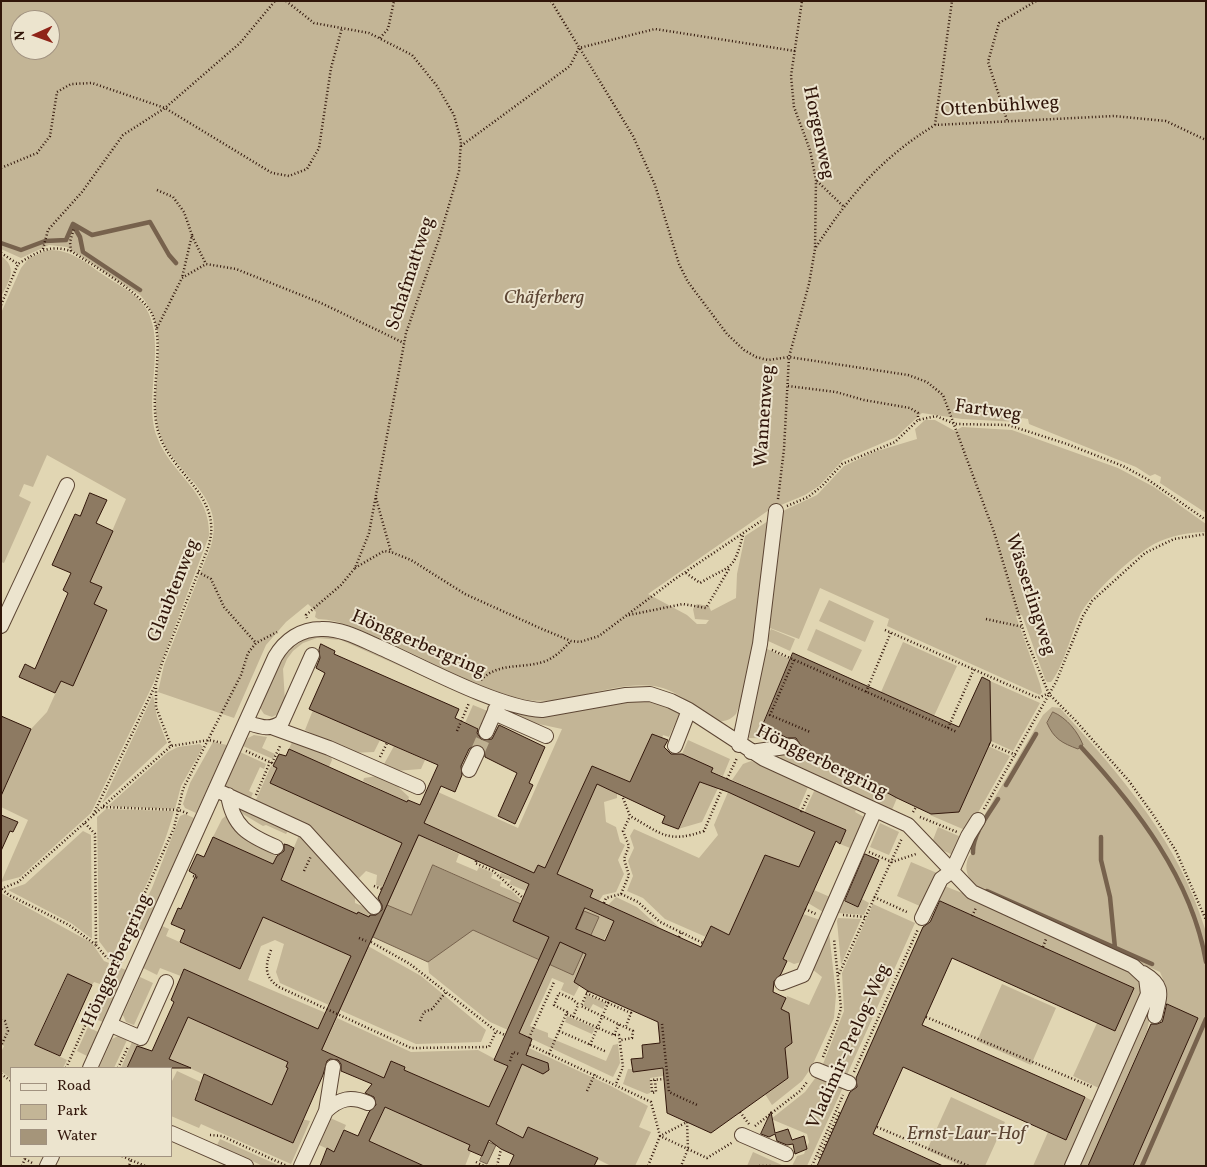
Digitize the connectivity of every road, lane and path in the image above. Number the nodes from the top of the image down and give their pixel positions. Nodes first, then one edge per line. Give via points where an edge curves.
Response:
1 (275, 1) edge
2 (286, 1) edge
3 (394, 1) edge
4 (551, 1) edge
5 (802, 1) edge
6 (952, 1) edge
7 (1036, 1) edge
8 (342, 28) junction
9 (380, 38) junction
10 (579, 48) junction
11 (794, 51) junction
12 (166, 108) junction
13 (1007, 120) junction
14 (935, 125) junction
15 (1206, 140) edge
16 (461, 146) junction
17 (1, 168) edge
18 (816, 180) junction
19 (157, 190) dead end
20 (843, 206) junction
21 (74, 228) dead end
22 (192, 235) junction
23 (43, 249) junction
24 (815, 249) junction
25 (71, 251) junction
26 (1, 253) edge
27 (18, 264) junction
28 (206, 264) junction
29 (182, 278) junction
30 (1, 305) edge
31 (156, 329) junction
32 (404, 343) junction
33 (789, 357) junction
34 (788, 386) junction
35 (918, 420) junction
36 (955, 424) junction
37 (67, 485) dead end
38 (375, 496) junction
39 (776, 511) junction
40 (1206, 520) edge
41 (744, 533) junction
42 (1206, 534) edge
43 (391, 552) junction
44 (355, 568) junction
45 (729, 569) junction
46 (198, 572) junction
47 (686, 572) junction
48 (627, 615) junction
49 (986, 619) dead end
50 (1, 626) edge
51 (1023, 627) junction
52 (308, 630) junction
53 (885, 630) dead end
54 (892, 632) junction
55 (292, 638) junction
56 (571, 641) junction
57 (256, 643) junction
58 (760, 644) junction
59 (312, 655) dead end
60 (794, 660) junction
61 (974, 670) junction
62 (478, 684) dead end
63 (156, 686) junction
64 (866, 692) junction
65 (1049, 694) junction
66 (498, 705) junction
67 (468, 707) dead end
68 (689, 710) junction
69 (246, 722) junction
70 (948, 728) junction
71 (280, 730) junction
72 (457, 731) dead end
73 (486, 732) tunnel mouth
74 (810, 732) dead end
75 (957, 732) dead end
76 (546, 736) dead end
77 (209, 740) junction
78 (227, 743) dead end
79 (990, 744) dead end
80 (172, 746) junction
81 (675, 746) dead end
82 (792, 746) dead end
83 (745, 748) junction
84 (240, 749) dead end
85 (477, 753) tunnel mouth
86 (1016, 755) junction
87 (736, 762) dead end
88 (272, 763) junction
89 (469, 770) dead end
90 (727, 779) dead end
91 (814, 782) junction
92 (418, 787) dead end
93 (722, 789) dead end
94 (222, 792) junction
95 (623, 798) dead end
96 (251, 805) junction
97 (103, 807) junction
98 (179, 810) junction
99 (875, 810) junction
100 (801, 812) dead end
101 (93, 816) junction
102 (630, 816) junction
103 (911, 820) junction
104 (978, 820) joint
105 (85, 823) junction
106 (968, 836) junction
107 (276, 847) dead end
108 (859, 847) junction
109 (931, 848) junction
110 (476, 861) dead end
111 (892, 862) junction
112 (952, 871) junction
113 (198, 878) dead end
114 (190, 881) dead end
115 (1, 889) edge
116 (621, 894) junction
117 (523, 898) dead end
118 (874, 898) junction
119 (604, 904) dead end
120 (374, 907) dead end
121 (805, 909) dead end
122 (815, 913) dead end
123 (830, 914) junction
124 (865, 918) junction
125 (1206, 920) edge
126 (921, 922) junction
127 (681, 932) junction
128 (679, 937) dead end
129 (359, 938) dead end
130 (366, 941) dead end
131 (371, 942) dead end
132 (703, 943) dead end
133 (96, 945) junction
134 (271, 950) dead end
135 (106, 957) dead end
136 (1140, 971) junction
137 (839, 975) junction
138 (166, 982) dead end
139 (554, 982) dead end
140 (782, 983) dead end
141 (446, 992) junction
142 (886, 1000) junction
143 (545, 1002) junction
144 (609, 1002) junction
145 (890, 1002) dead end
146 (579, 1005) junction
147 (554, 1006) junction
148 (567, 1014) junction
149 (603, 1016) junction
150 (1155, 1016) dead end
151 (572, 1017) junction
152 (926, 1017) dead end
153 (1, 1020) edge
154 (420, 1022) dead end
155 (619, 1024) junction
156 (662, 1024) dead end
157 (111, 1025) junction
158 (625, 1026) junction
159 (597, 1028) junction
160 (873, 1029) junction
161 (877, 1030) dead end
162 (496, 1031) junction
163 (559, 1031) junction
164 (133, 1034) junction
165 (505, 1035) dead end
166 (614, 1035) junction
167 (529, 1038) dead end
168 (620, 1040) junction
169 (530, 1045) dead end
170 (590, 1045) junction
171 (1, 1046) edge
172 (607, 1052) dead end
173 (519, 1054) dead end
174 (549, 1054) junction
175 (510, 1061) dead end
176 (66, 1067) edge
177 (90, 1067) edge
178 (118, 1067) edge
179 (333, 1067) dead end
180 (817, 1070) junction
181 (595, 1074) junction
182 (668, 1079) junction
183 (655, 1080) dead end
184 (849, 1083) junction
185 (616, 1084) junction
186 (586, 1091) dead end
187 (1105, 1093) junction
188 (368, 1103) dead end
189 (697, 1105) dead end
190 (326, 1111) junction
191 (740, 1112) dead end
192 (877, 1127) dead end
193 (743, 1132) junction
194 (172, 1133) edge
195 (660, 1136) junction
196 (500, 1149) dead end
197 (688, 1149) junction
198 (786, 1154) dead end
199 (124, 1157) edge
200 (25, 1158) edge
201 (131, 1160) junction
202 (476, 1162) dead end
203 (22, 1166) edge
204 (38, 1166) edge
205 (129, 1166) edge
206 (145, 1166) edge
207 (246, 1166) edge
208 (300, 1166) edge
209 (484, 1166) edge
210 (497, 1166) edge
211 (648, 1166) edge
212 (681, 1166) edge
213 (759, 1166) edge
214 (771, 1166) edge
215 (812, 1166) edge
216 (969, 1166) edge
217 (1072, 1166) edge

1 - 12 path via 240,43
2 - 8 path, Schafmattweg via 314,23
3 - 9 path via 388,29
4 - 10 path, Wannenweg
5 - 11 path, Horgenweg
6 - 14 path
7 - 13 path via 999,23 988,62
8 - 9 path, Schafmattweg
8 - 12 path via 331,68 318,148 307,169 289,176 272,173
9 - 16 path, Schafmattweg via 412,55 437,86 454,115
10 - 11 path via 655,29
10 - 16 path via 570,66
10 - 33 path, Wannenweg via 633,136 655,185 679,264 697,295 727,334 744,350 768,360
11 - 18 path, Horgenweg via 794,107 810,150
12 - 17 path via 92,82 71,84 57,92 50,136 37,153
12 - 23 path via 123,135 82,192 48,230
13 - 14 path, Ottenbühlweg
13 - 15 path, Ottenbühlweg via 1114,116 1166,121
14 - 20 path, Ottenbühlweg via 913,138 875,170
16 - 32 path, Schafmattweg via 459,171
18 - 20 path
18 - 24 path, Horgenweg
19 - 22 path via 173,197 184,212
20 - 24 path, Ottenbühlweg
21 - 25 path
22 - 28 path
22 - 29 path
23 - 25 path, Glaubtenweg via 58,247
23 - 27 path
24 - 33 path, Horgenweg
25 - 31 path, Glaubtenweg via 143,300 152,313
26 - 27 path
27 - 30 path
28 - 29 path
28 - 32 path via 236,269 321,303
29 - 31 path
31 - 46 path, Glaubtenweg via 155,414 158,432 210,513 212,536
32 - 38 path, Schafmattweg
33 - 34 path, Wannenweg
33 - 36 path, Wässerlingweg via 908,375 927,382 943,395
34 - 35 path via 836,392 910,408 918,413
34 - 39 path, Wannenweg
35 - 36 path, Fartweg via 936,416
35 - 39 path via 895,442 842,464 808,497
36 - 40 path, Fartweg via 1008,425 1068,444 1147,479
36 - 51 path, Wässerlingweg via 994,532
37 - 50 street
38 - 43 path
38 - 44 path, Schafmattweg via 369,533
39 - 41 path
39 - 58 street
41 - 45 path via 738,555
41 - 47 path
42 - 65 path via 1174,539 1145,553 1092,601 1082,616
43 - 44 path via 384,551
43 - 56 path via 411,560 465,594
44 - 52 path, Schafmattweg via 342,585 306,615
45 - 47 path via 700,583
45 - 48 path via 706,608 683,604
46 - 57 path via 211,579 224,607
46 - 63 path, Glaubtenweg
47 - 48 path
48 - 56 path via 589,641
49 - 51 path
51 - 65 path, Wässerlingweg
52 - 55 street, Hönggerbergring
52 - 66 street, Hönggerbergring via 322,628 349,634
53 - 54 path
54 - 61 path
54 - 64 path
55 - 57 path via 285,630
55 - 69 street, Hönggerbergring via 283,644 275,657
56 - 62 path via 550,658 534,664 490,671
57 - 77 path via 248,652 241,675
58 - 60 path
58 - 83 street
59 - 71 street
60 - 64 path
60 - 74 path via 770,715
61 - 65 path via 1038,698
61 - 70 path
63 - 80 path via 156,707
63 - 101 path
64 - 70 path
65 - 86 path
65 - 125 path, Wässerlingweg via 1129,781 1154,816 1176,851
66 - 68 street, Hönggerbergring via 542,710 626,695 650,694
66 - 73 street
66 - 76 street via 502,716
67 - 72 path
68 - 81 street
68 - 83 street, Hönggerbergring
69 - 71 street
69 - 94 street, Hönggerbergring
70 - 75 path
71 - 88 path
71 - 92 street
77 - 78 path
77 - 80 path
77 - 98 path via 183,789
79 - 86 path
80 - 97 path
82 - 83 street
83 - 91 street, Hönggerbergring
84 - 88 path
85 - 89 street
86 - 104 path
87 - 90 path
88 - 96 path
91 - 99 street, Hönggerbergring
91 - 100 path
93 - 102 path via 704,831 684,838 667,837
94 - 96 street
94 - 107 street via 243,830
94 - 157 street, Hönggerbergring
95 - 102 path
96 - 120 street via 305,831
97 - 98 path
97 - 101 path
98 - 176 path via 148,888
99 - 103 street, Hönggerbergring
99 - 108 street
101 - 105 path
102 - 116 path via 623,831 629,846 624,859 629,875
103 - 106 path
103 - 109 street, Hönggerbergring
103 - 111 path
104 - 106 street
105 - 115 path via 18,882
105 - 133 path via 95,834
106 - 112 street
108 - 111 path
108 - 123 street
109 - 111 path
109 - 112 street, Hönggerbergring
110 - 117 path via 493,871
111 - 118 path
112 - 126 street via 940,879
112 - 136 street, Hönggerbergring via 972,892
113 - 114 path via 193,875
115 - 133 path via 69,925
116 - 119 path via 606,898
116 - 127 path via 638,902 660,922
118 - 124 path
118 - 126 path
121 - 122 path
123 - 124 path
123 - 137 path
123 - 140 street via 803,974
124 - 137 path
126 - 142 path, Vladimir-Prelog-Weg
127 - 128 path
127 - 132 path
129 - 130 path
131 - 141 path via 410,964
133 - 135 path
134 - 162 path via 266,972 271,982 411,1048 489,1047
136 - 150 street, Hönggerbergring via 1158,984 1160,990
136 - 187 street via 1148,983 1148,994
137 - 180 path via 840,1016
138 - 164 street via 141,1038
139 - 143 path
141 - 154 path via 432,1009 424,1012
141 - 162 path
142 - 145 path
142 - 160 path, Vladimir-Prelog-Weg
143 - 147 path
143 - 167 path
144 - 146 path via 587,992
144 - 149 path
144 - 158 path via 631,1012
146 - 147 path via 559,993
146 - 149 path
146 - 151 path
147 - 148 path
148 - 151 path
148 - 163 path
149 - 155 path
149 - 159 path
151 - 159 path
152 - 187 path
153 - 171 path via 8,1031
155 - 158 path
155 - 166 path
156 - 182 path
157 - 164 street
157 - 177 street, Hönggerbergring
158 - 168 path via 632,1031 632,1038
159 - 166 path
159 - 170 path
160 - 161 path
160 - 184 path, Vladimir-Prelog-Weg
162 - 165 path
163 - 170 path
163 - 174 path
164 - 178 path
166 - 168 path via 619,1034
168 - 185 path via 623,1067
169 - 174 path
170 - 172 path
173 - 175 path via 513,1052
174 - 181 path
179 - 190 street
180 - 184 street
180 - 193 path via 800,1091
181 - 185 path
181 - 186 path
182 - 183 path via 651,1080 652,1093 656,1092
182 - 189 path via 670,1092
184 - 215 path, Vladimir-Prelog-Weg
185 - 195 path via 651,1102
187 - 217 street
188 - 190 street via 348,1098
190 - 208 street
191 - 193 path, bridge
192 - 216 path
193 - 197 path via 707,1158
193 - 198 street
194 - 207 street
195 - 197 path
195 - 197 path via 687,1122
195 - 211 path
196 - 210 path
197 - 212 path
199 - 201 path
200 - 203 path
200 - 204 path
201 - 205 path
201 - 206 path
202 - 209 path
213 - 214 path

